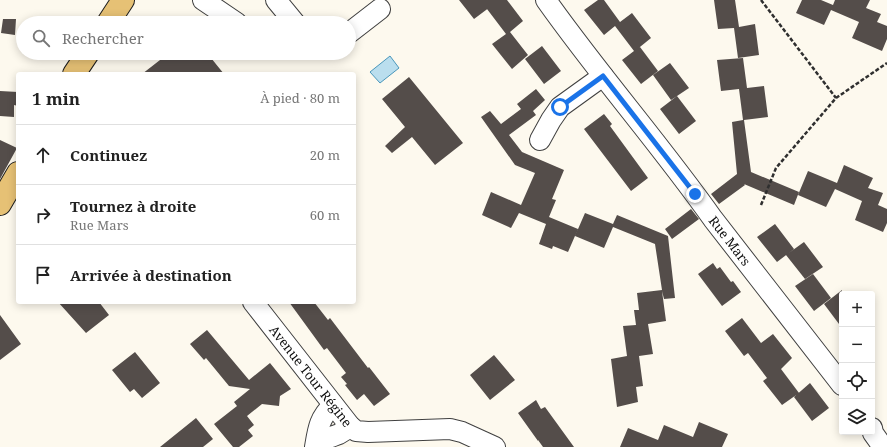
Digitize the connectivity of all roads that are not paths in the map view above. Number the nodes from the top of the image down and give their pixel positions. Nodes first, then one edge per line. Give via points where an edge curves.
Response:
1 (123, 0) edge
2 (203, 0) edge
3 (276, 0) edge
4 (546, 0) edge
5 (380, 9) dead end
6 (113, 16) edge
7 (227, 16) edge
8 (289, 16) edge
9 (356, 28) edge
10 (83, 60) edge
11 (75, 72) edge
12 (603, 76) junction
13 (540, 140) dead end
14 (16, 176) edge
15 (0, 204) edge
16 (255, 304) edge
17 (839, 381) edge
18 (333, 405) junction
19 (875, 422) edge
20 (350, 426) junction
21 (887, 429) edge
22 (874, 435) edge
23 (486, 445) edge
24 (316, 447) edge
25 (883, 447) edge

1 - 6 main road
2 - 7 street
3 - 8 street
4 - 12 street, Rue Mars
5 - 9 street
10 - 11 main road
12 - 13 street via 560,107
12 - 17 street, Rue Mars
14 - 15 main road
16 - 18 street, Avenue Tour Régine
18 - 20 street, Avenue Tour Régine
18 - 24 street via 324,414 318,430
19 - 21 street
20 - 23 street, Avenue Tour Régine via 356,431 368,432 450,429 462,432
20 - 24 street via 321,441
22 - 25 street

